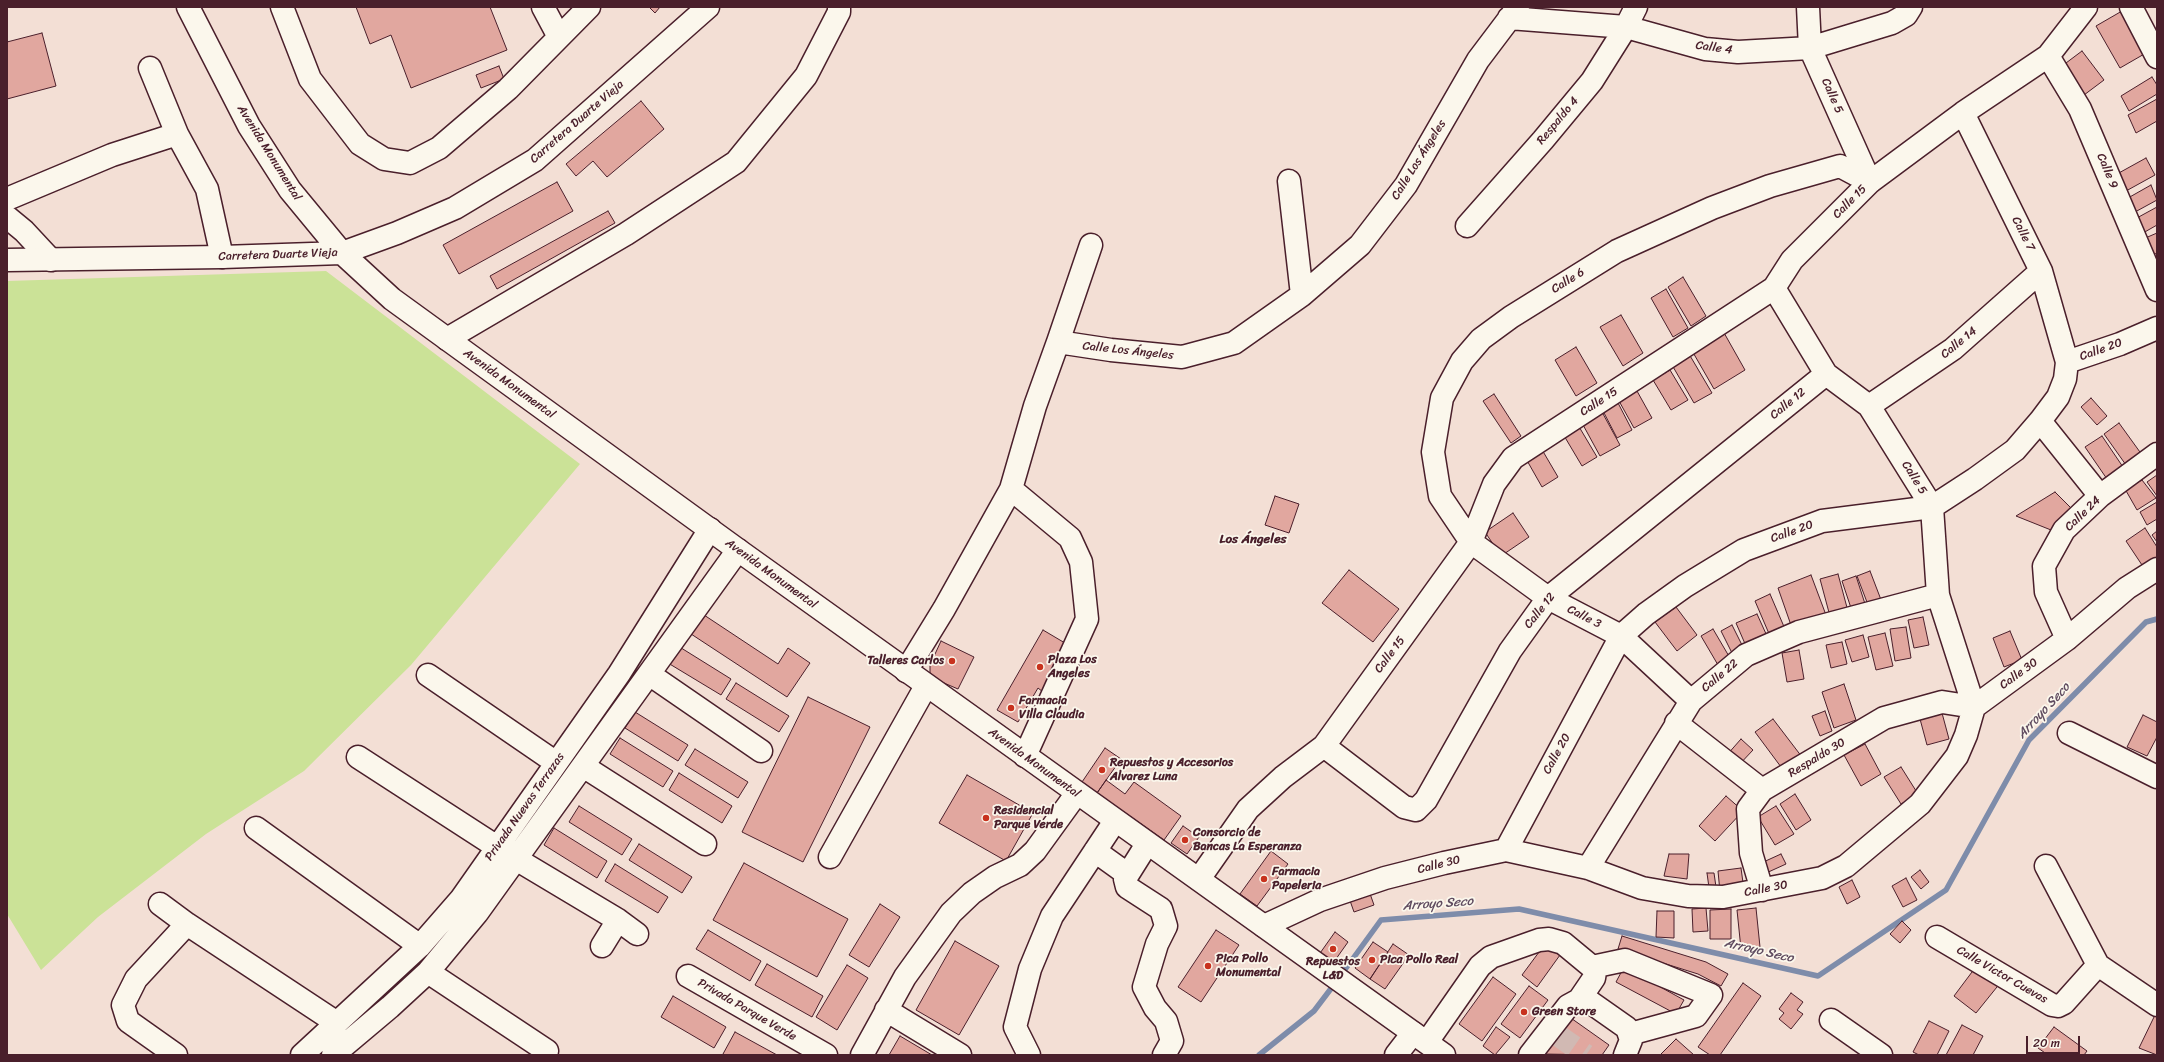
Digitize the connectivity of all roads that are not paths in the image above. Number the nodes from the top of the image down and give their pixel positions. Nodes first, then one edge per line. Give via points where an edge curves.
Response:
1 (188, 7) edge
2 (282, 7) edge
3 (543, 7) edge
4 (589, 7) edge
5 (708, 7) edge
6 (839, 7) edge
7 (1636, 7) edge
8 (1808, 7) edge
9 (1911, 7) edge
10 (2086, 7) edge
11 (2131, 7) edge
12 (1513, 13) edge
13 (1626, 27) junction
14 (559, 37) junction
15 (1810, 48) junction
16 (2048, 56) junction
17 (2157, 57) edge
18 (150, 68) dead end
19 (1963, 113) junction
20 (177, 134) junction
21 (1289, 181) dead end
22 (1870, 182) junction
23 (7, 199) edge
24 (7, 217) edge
25 (1467, 226) dead end
26 (1091, 245) dead end
27 (342, 253) junction
28 (222, 257) junction
29 (7, 260) edge
30 (51, 260) junction
31 (2041, 271) junction
32 (1774, 288) junction
33 (2157, 290) edge
34 (1302, 295) junction
35 (2157, 328) edge
36 (446, 339) junction
37 (1058, 342) junction
38 (2067, 362) junction
39 (1826, 374) junction
40 (1869, 406) junction
41 (2040, 421) junction
42 (2157, 454) edge
43 (1011, 489) junction
44 (2100, 496) junction
45 (1932, 507) junction
46 (710, 529) junction
47 (1470, 542) junction
48 (738, 550) junction
49 (2157, 569) edge
50 (1938, 595) junction
51 (1548, 598) junction
52 (1621, 636) junction
53 (2067, 638) junction
54 (906, 671) junction
55 (649, 674) junction
56 (428, 675) dead end
57 (926, 686) junction
58 (1691, 701) junction
59 (1974, 707) junction
60 (1676, 723) junction
61 (2069, 733) dead end
62 (1324, 746) junction
63 (761, 751) dead end
64 (1025, 756) junction
65 (358, 757) dead end
66 (555, 762) junction
67 (583, 766) junction
68 (2157, 777) edge
69 (1762, 790) junction
70 (1077, 793) junction
71 (1115, 820) junction
72 (256, 828) dead end
73 (705, 844) dead end
74 (1147, 844) junction
75 (497, 847) junction
76 (1506, 850) junction
77 (1095, 851) junction
78 (830, 857) dead end
79 (516, 860) junction
80 (2046, 866) dead end
81 (1588, 868) junction
82 (1127, 874) junction
83 (1199, 879) junction
84 (1762, 890) junction
85 (160, 904) dead end
86 (618, 920) junction
87 (186, 924) junction
88 (1264, 926) junction
89 (637, 934) dead end
90 (1937, 937) dead end
91 (420, 946) junction
92 (602, 946) dead end
93 (2098, 965) junction
94 (1592, 967) junction
95 (428, 972) junction
96 (688, 976) dead end
97 (1578, 1000) junction
98 (2157, 1005) edge
99 (886, 1010) junction
100 (1831, 1020) dead end
101 (337, 1023) junction
102 (1630, 1034) junction
103 (1420, 1037) junction
104 (547, 1051) dead end
105 (344, 1052) edge
106 (176, 1055) edge
107 (302, 1055) edge
108 (826, 1055) edge
109 (862, 1055) edge
110 (960, 1055) edge
111 (1029, 1055) edge
112 (1164, 1055) edge
113 (1396, 1055) edge
114 (1444, 1055) edge
115 (1530, 1055) edge
116 (1625, 1055) edge
117 (1881, 1055) edge

1 - 27 street, Avenida Monumental via 249,126 290,190
2 - 14 street via 301,62 310,79 360,144 384,159 397,162 410,163 439,148 508,89
3 - 14 street
4 - 14 street
5 - 27 street, Carretera Duarte Vieja via 535,160 455,208 397,234
6 - 36 street via 839,12 806,76 736,162 626,234
7 - 13 street, Respaldo 4
8 - 15 street, Calle 5
9 - 15 street, Calle 4 via 1906,15 1892,23
10 - 16 street, Calle 15
11 - 17 street
12 - 13 street, Calle 4
12 - 34 street, Calle Los Ángeles via 1478,60 1406,185 1360,245
13 - 15 street, Calle 4 via 1705,49 1738,52
13 - 25 street, Respaldo 4 via 1592,81 1544,140
15 - 22 street, Calle 5
16 - 19 street, Calle 15
16 - 33 street, Calle 9 via 2080,109
18 - 20 street
19 - 22 street, Calle 15
19 - 31 street, Calle 7
20 - 23 street via 112,155
20 - 28 street via 207,189
21 - 34 street
22 - 32 street, Calle 15 via 1792,260
22 - 47 street, Calle 6 via 1840,166 1770,186 1712,208 1617,251 1511,317 1481,339 1462,361 1442,398 1433,452 1440,496
24 - 30 street
26 - 37 street
27 - 28 street, Carretera Duarte Vieja
27 - 36 street, Avenida Monumental via 392,299
28 - 30 street, Carretera Duarte Vieja
29 - 30 street, Carretera Duarte Vieja
31 - 38 street, Calle 7
31 - 40 street, Calle 14 via 1953,350
32 - 39 street, Calle 5
32 - 47 street, Calle 15 via 1513,458 1494,484
34 - 37 street, Calle Los Ángeles via 1234,343 1182,357
35 - 38 street, Calle 20
36 - 46 street, Avenida Monumental
37 - 43 street via 1035,406
38 - 41 street, Calle 20 via 2065,379 2058,398
39 - 40 street, Calle 5
39 - 51 street, Calle 12
40 - 45 street, Calle 5
41 - 44 street
41 - 45 street, Calle 20 via 2015,450
42 - 44 street, Calle 24
43 - 54 street
43 - 64 street via 1070,538 1082,562 1087,619
44 - 53 street, Calle 24 via 2064,530 2044,566 2046,592
45 - 50 street, Calle 5
45 - 52 street, Calle 20 via 1822,521 1744,550 1685,586
46 - 48 street, Avenida Monumental
46 - 66 street, Privada Nuevas Terrazas via 619,674
47 - 51 street, Calle 3
47 - 62 street, Calle 15
48 - 54 street, Avenida Monumental
48 - 55 street, Privada Nuevas Terrazas
49 - 53 street, Calle 30 via 2127,588
50 - 58 street, Calle 22 via 1799,632 1746,654
50 - 59 street, Calle 5
51 - 52 street, Calle 3
51 - 62 street, Calle 12 via 1510,651 1426,800 1416,810 1404,807
52 - 58 street, Calle 3
52 - 76 street, Calle 20
53 - 59 street, Calle 30
54 - 57 street, Avenida Monumental
55 - 63 street
55 - 67 street, Privada Nuevas Terrazas
56 - 66 street
57 - 64 street, Avenida Monumental
57 - 78 street
58 - 60 street, Calle 22
59 - 69 street, Respaldo 30 via 1942,702 1884,718
59 - 84 street, Calle 30 via 1957,756 1920,804 1897,825 1846,866 1822,878
60 - 69 street
60 - 81 street, Calle 22
61 - 68 street
62 - 83 street, Calle 15 via 1283,777 1248,809
64 - 70 street, Avenida Monumental
65 - 75 street
66 - 75 street, Privada Nuevas Terrazas
67 - 73 street
67 - 79 street, Privada Nuevas Terrazas
69 - 84 street, Respaldo 30 via 1748,809 1751,853
70 - 71 street, Avenida Monumental
70 - 99 street via 1035,851 1020,865 995,877 972,893 951,913 905,977
71 - 74 street, Avenida Monumental
71 - 77 street
72 - 91 street
74 - 82 street
74 - 83 street, Avenida Monumental
75 - 91 street, Privada Nuevas Terrazas via 461,900
76 - 81 street, Calle 30
76 - 88 street, Calle 30 via 1385,878 1320,900
77 - 82 street
77 - 111 street via 1052,916 1030,969 1015,1027
79 - 86 street
79 - 95 street, Privada Nuevas Terrazas via 477,913
80 - 93 street
81 - 84 street, Calle 30 via 1642,888 1688,896 1723,898
82 - 112 street via 1127,886 1161,909 1166,926 1157,944 1144,987 1155,1008 1166,1021 1172,1041
83 - 88 street, Avenida Monumental
85 - 87 street
86 - 89 street
86 - 92 street
87 - 101 street
87 - 106 street via 136,979 123,1005 128,1021
88 - 103 street, Avenida Monumental
90 - 93 street, Calle Victor Cuevas via 2052,1005 2064,1003
91 - 101 street, Privada Nuevas Terrazas
93 - 98 street
94 - 97 street via 1595,972 1594,978
94 - 102 street via 1625,960 1711,995 1696,1016
94 - 103 street via 1563,943 1549,939 1539,940 1492,957 1480,966
95 - 104 street
95 - 105 street, Privada Nuevas Terrazas
96 - 108 street, Privada Parque Verde
97 - 102 street via 1590,1002 1627,1028
97 - 115 street via 1568,1006 1553,1031
99 - 109 street
99 - 110 street
100 - 117 street
101 - 107 street, Privada Nuevas Terrazas
102 - 116 street via 1630,1046
103 - 113 street
103 - 114 street, Avenida Monumental

